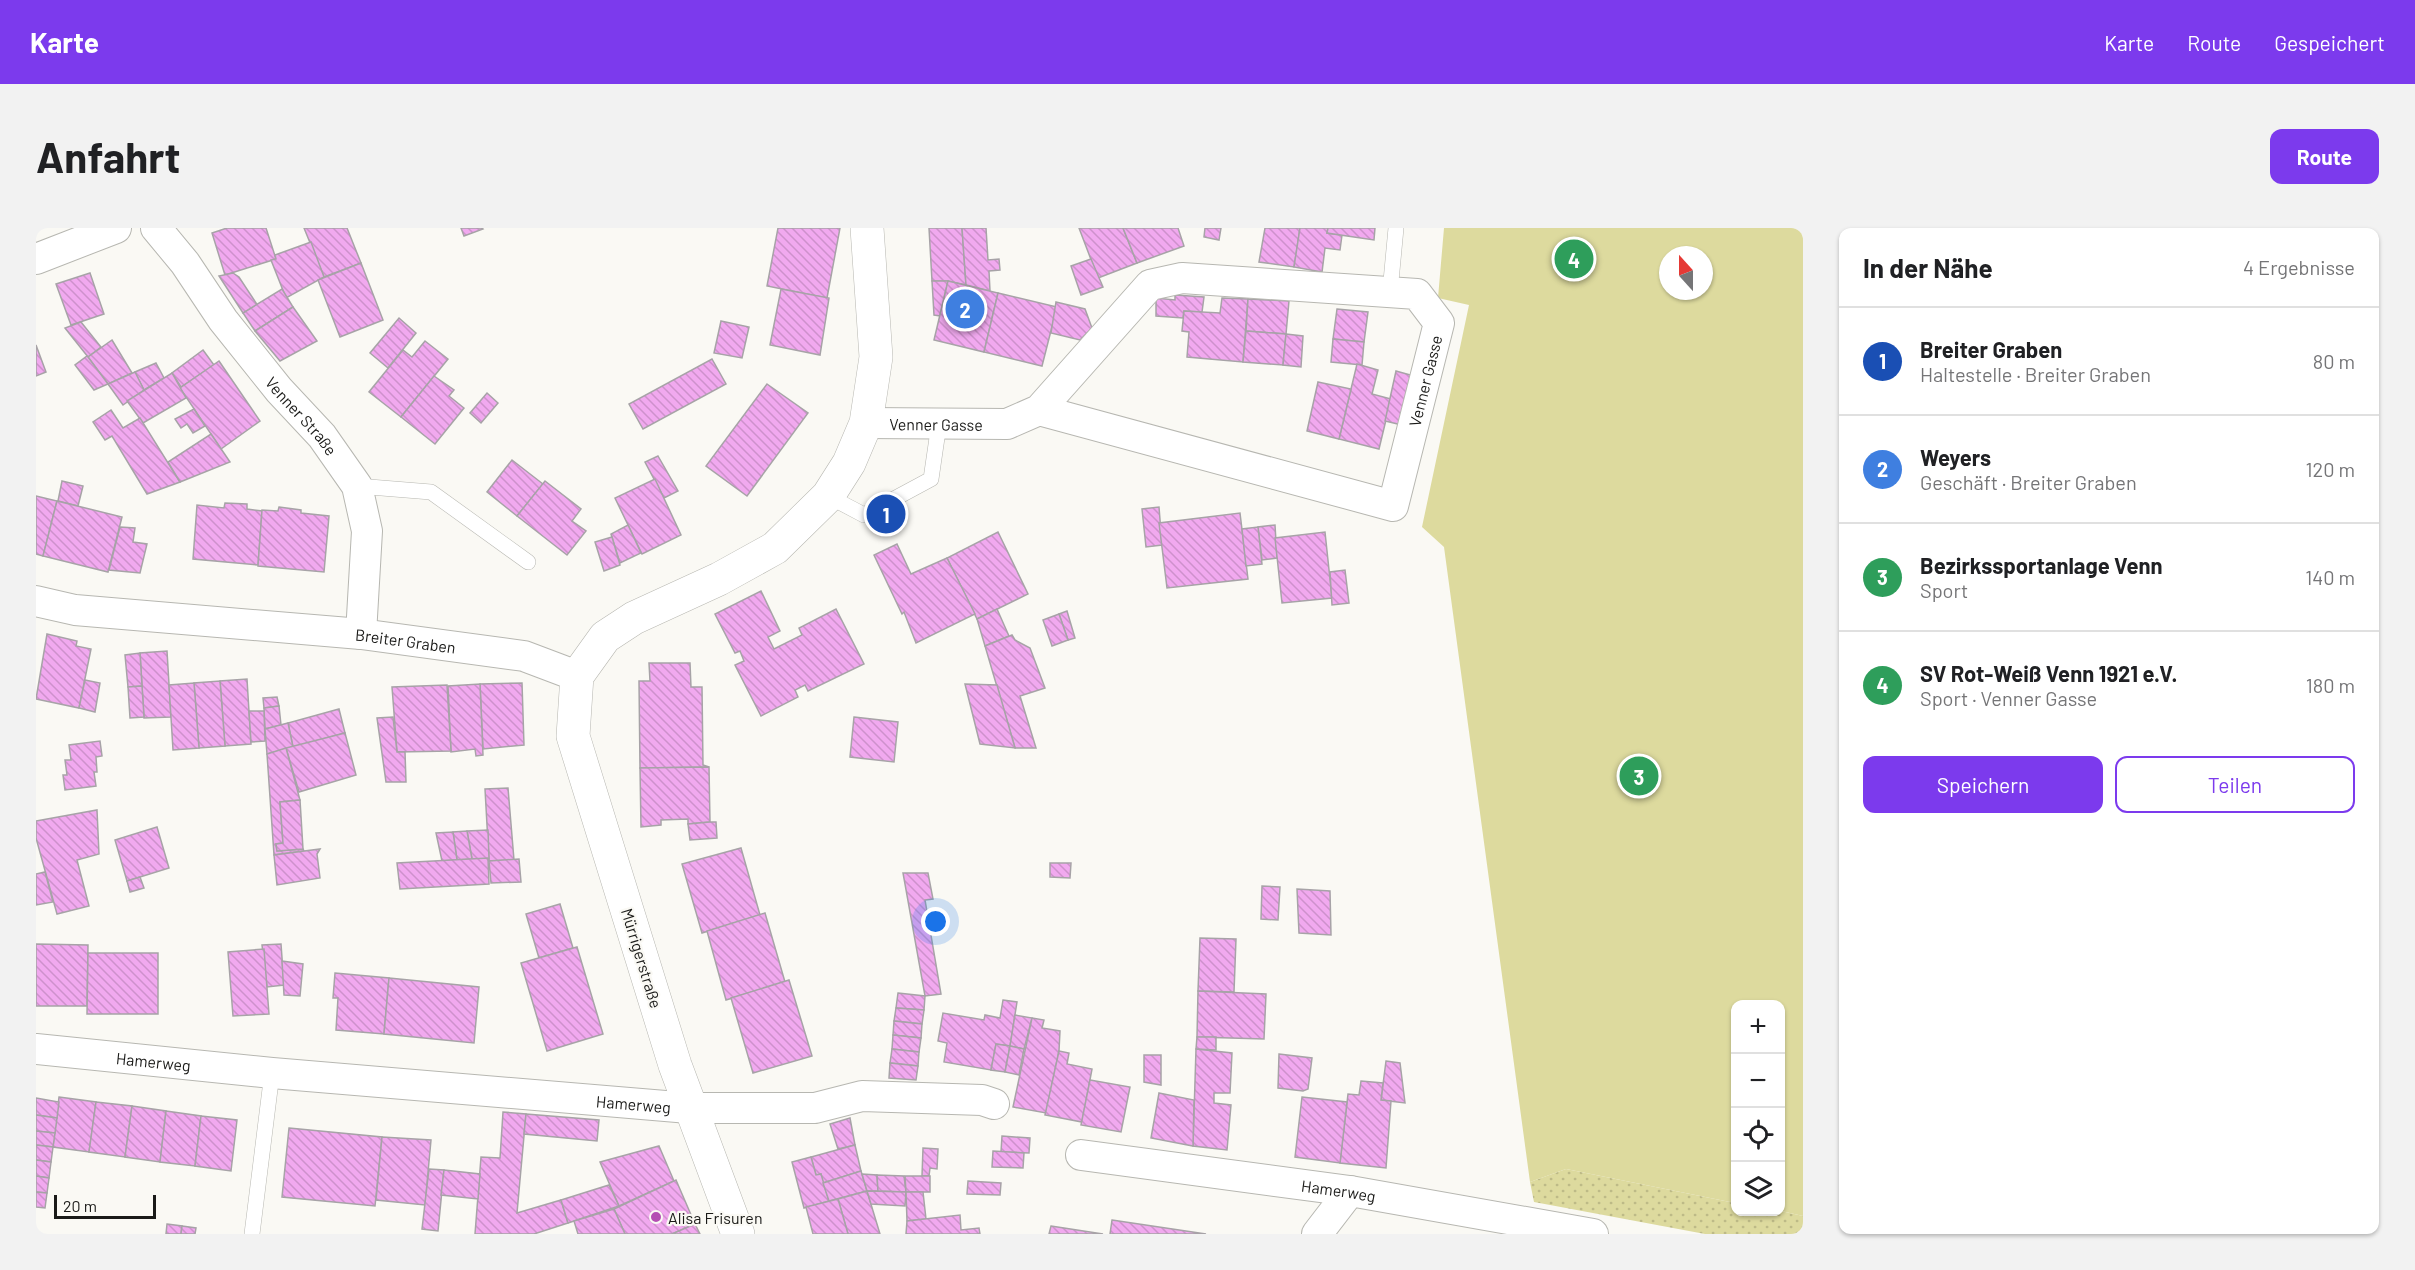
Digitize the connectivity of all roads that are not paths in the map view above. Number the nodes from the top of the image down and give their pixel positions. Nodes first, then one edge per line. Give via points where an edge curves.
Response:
1 (117, 228) edge
2 (156, 228) edge
3 (867, 228) edge
4 (1396, 228) edge
5 (36, 259) edge
6 (1390, 292) junction
7 (1039, 410) junction
8 (866, 423) junction
9 (939, 424) junction
10 (357, 486) junction
11 (828, 496) junction
12 (528, 562) dead end
13 (36, 601) edge
14 (361, 634) junction
15 (577, 676) junction
16 (36, 1049) edge
17 (272, 1073) junction
18 (994, 1104) dead end
19 (689, 1108) junction
20 (1081, 1155) dead end
21 (1350, 1191) junction
22 (252, 1234) edge
23 (738, 1234) edge
24 (1317, 1234) edge
25 (1593, 1234) edge

1 - 5 street
2 - 10 street, Venner Straße via 223,320 322,436
3 - 8 street via 876,357
4 - 6 lane
6 - 7 street, Venner Gasse via 1182,278 1150,285
6 - 7 street, Venner Gasse via 1417,294 1439,323 1393,506
7 - 9 street, Venner Gasse via 1007,424
8 - 9 street, Venner Gasse
8 - 11 street via 849,463
9 - 11 lane via 931,479 864,515
10 - 12 lane via 431,492
10 - 14 street, Venner Straße via 367,531
11 - 15 street via 775,548 634,618 605,637
13 - 14 street, Breiter Graben via 75,610
14 - 15 street, Breiter Graben via 524,656
15 - 19 street, Mürrigerstraße via 573,736
16 - 17 street, Hamerweg
17 - 19 street, Hamerweg
17 - 22 lane
18 - 19 street, Hamerweg via 982,1100 862,1096 815,1108
19 - 23 street, Mürrigerstraße
20 - 21 street, Hamerweg
21 - 24 street
21 - 25 street, Hamerweg

